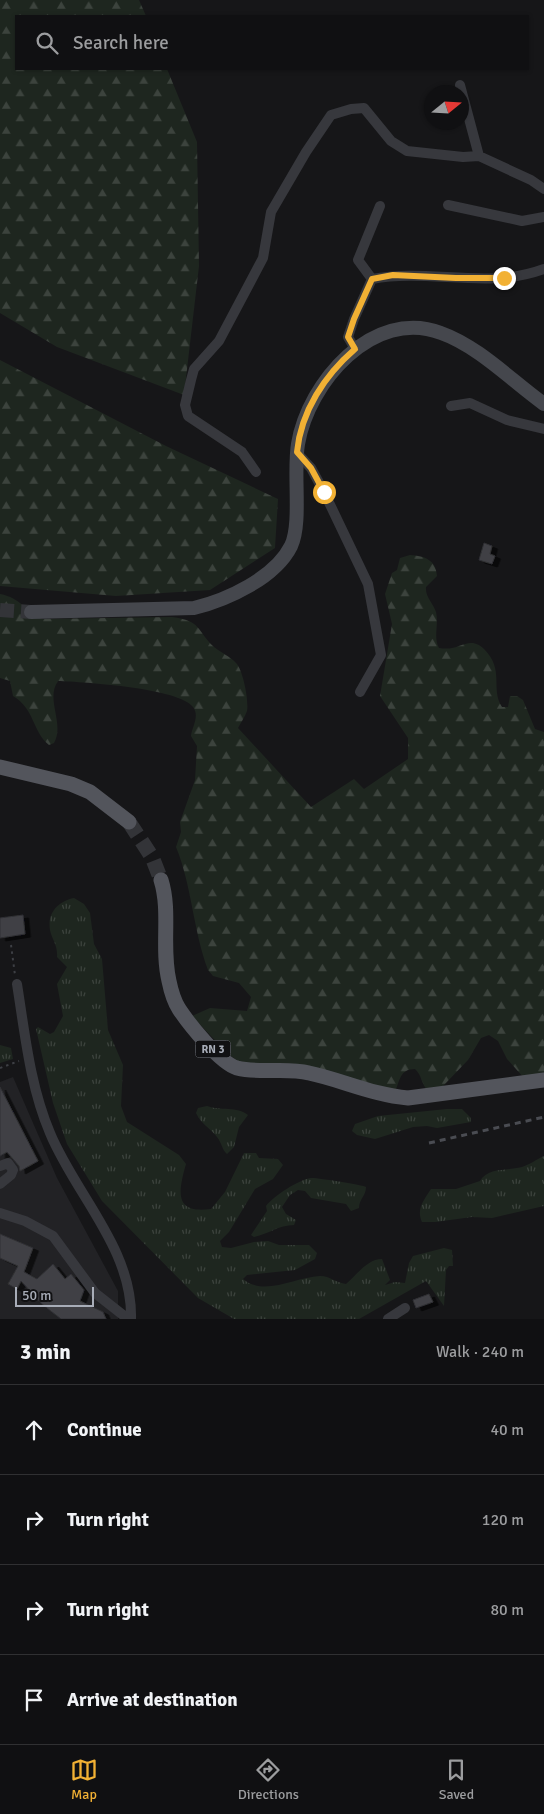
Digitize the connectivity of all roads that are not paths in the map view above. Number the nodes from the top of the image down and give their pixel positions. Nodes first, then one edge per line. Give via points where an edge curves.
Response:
1 (469, 119) edge
2 (479, 156) junction
3 (544, 189) edge
4 (448, 205) dead end
5 (380, 206) dead end
6 (544, 217) edge
7 (544, 269) edge
8 (372, 279) junction
9 (355, 349) junction
10 (544, 404) edge
11 (451, 406) dead end
12 (544, 429) edge
13 (297, 452) junction
14 (256, 472) dead end
15 (31, 612) tunnel mouth
16 (360, 692) dead end
17 (0, 768) edge
18 (129, 822) tunnel mouth
19 (161, 880) tunnel mouth
20 (17, 984) road end
21 (544, 1080) edge
22 (0, 1166) edge
23 (0, 1184) edge
24 (0, 1213) edge
25 (405, 1308) dead end
26 (130, 1319) edge
27 (388, 1319) edge

1 - 2 street
2 - 3 street
2 - 14 street via 407,151 391,141 364,108 331,115 271,212 263,258 219,341 194,369 185,405 188,416 242,452
4 - 6 street via 522,221
5 - 8 street via 358,260
7 - 8 street via 504,278 393,275
8 - 9 street via 348,337
9 - 10 main road via 377,336 396,330 441,332 484,358
9 - 13 main road via 319,388 303,424
11 - 12 street via 470,403 507,420
13 - 15 main road via 296,521 292,544 277,564 244,589 220,601 194,608
13 - 16 street via 320,484 368,584 381,655
17 - 18 main road via 71,784 90,792
19 - 21 main road, RN 3 via 166,895 166,960 173,996 179,1009 231,1066 309,1073 386,1096 408,1098
20 - 26 street via 28,1058 46,1124 127,1279
22 - 23 street via 8,1163 13,1170
24 - 26 street via 25,1221 53,1236 95,1293
25 - 27 street

